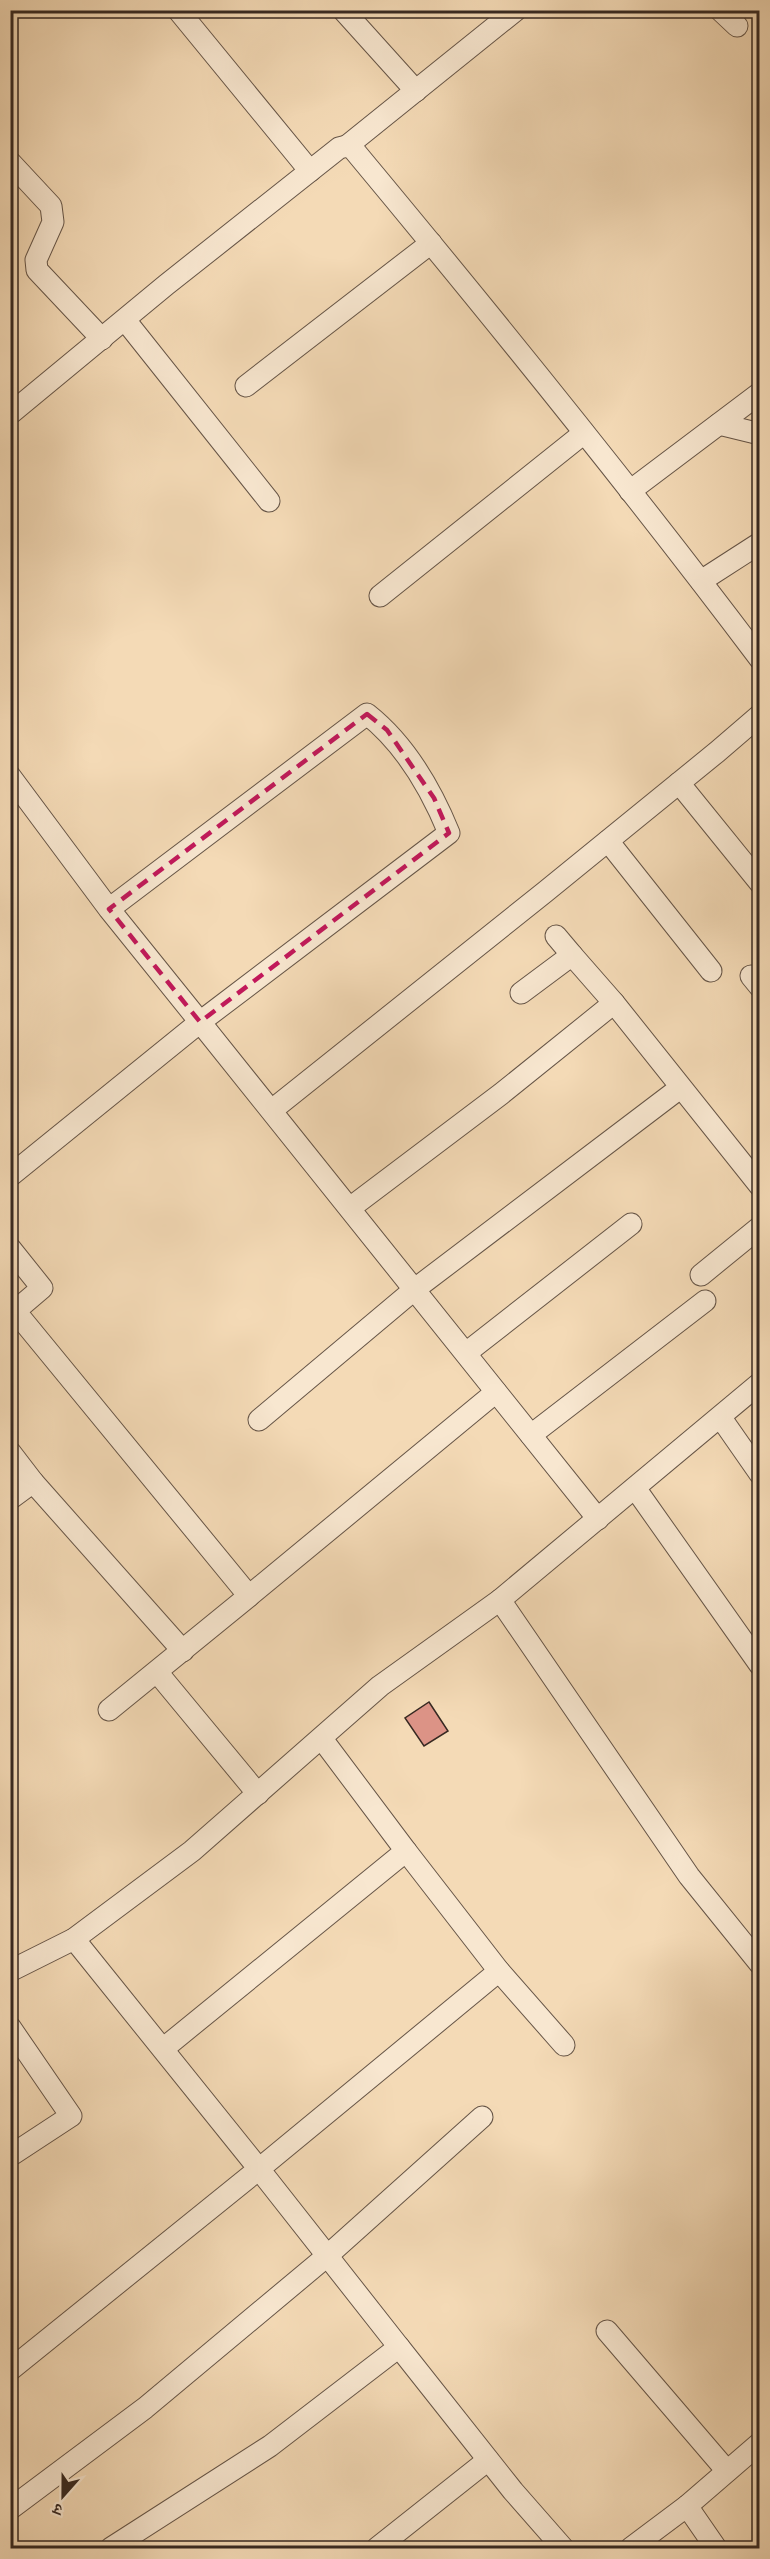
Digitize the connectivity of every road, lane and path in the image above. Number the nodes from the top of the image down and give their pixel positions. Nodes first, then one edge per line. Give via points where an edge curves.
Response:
1 (178, 10) edge
2 (344, 10) edge
3 (720, 10) edge
4 (514, 11) edge
5 (737, 26) dead end
6 (416, 91) junction
7 (347, 146) junction
8 (10, 162) edge
9 (310, 171) junction
10 (431, 243) junction
11 (125, 320) junction
12 (102, 339) junction
13 (246, 386) dead end
14 (759, 393) edge
15 (10, 414) edge
16 (719, 424) junction
17 (584, 433) junction
18 (759, 434) edge
19 (630, 491) junction
20 (268, 501) dead end
21 (759, 543) edge
22 (701, 581) junction
23 (380, 596) dead end
24 (759, 659) edge
25 (759, 715) edge
26 (10, 776) edge
27 (679, 783) junction
28 (608, 841) junction
29 (759, 883) edge
30 (109, 909) junction
31 (556, 936) dead end
32 (572, 955) junction
33 (711, 971) dead end
34 (521, 993) dead end
35 (614, 1003) junction
36 (200, 1022) junction
37 (680, 1088) junction
38 (272, 1110) junction
39 (10, 1176) edge
40 (759, 1186) edge
41 (350, 1208) junction
42 (631, 1224) dead end
43 (759, 1227) edge
44 (10, 1248) edge
45 (702, 1275) dead end
46 (415, 1289) junction
47 (705, 1301) dead end
48 (13, 1314) edge
49 (466, 1353) junction
50 (759, 1383) edge
51 (496, 1392) junction
52 (721, 1418) junction
53 (259, 1420) dead end
54 (531, 1435) junction
55 (10, 1452) edge
56 (759, 1474) edge
57 (33, 1482) junction
58 (635, 1488) junction
59 (10, 1499) edge
60 (598, 1518) junction
61 (249, 1596) junction
62 (500, 1600) junction
63 (183, 1651) junction
64 (759, 1665) edge
65 (157, 1672) junction
66 (109, 1710) dead end
67 (322, 1739) junction
68 (258, 1794) junction
69 (406, 1851) junction
70 (74, 1939) junction
71 (759, 1964) edge
72 (10, 1971) edge
73 (499, 1971) junction
74 (10, 2027) edge
75 (564, 2045) dead end
76 (164, 2048) junction
77 (482, 2117) dead end
78 (10, 2156) edge
79 (260, 2169) junction
80 (327, 2256) junction
81 (607, 2331) dead end
82 (399, 2347) junction
83 (10, 2370) edge
84 (759, 2443) edge
85 (488, 2460) junction
86 (727, 2471) junction
87 (687, 2506) junction
88 (10, 2509) edge
89 (111, 2548) edge
90 (377, 2548) edge
91 (563, 2548) edge
92 (631, 2548) edge
93 (716, 2548) edge

1 - 9 street
2 - 6 street
3 - 5 street
4 - 6 street
6 - 7 street
7 - 9 street
7 - 10 street
8 - 12 street via 51,206 53,222 36,260 37,270
9 - 11 street
10 - 13 street
10 - 17 street
11 - 12 street
11 - 20 street
12 - 15 street
14 - 16 street
16 - 18 street
16 - 19 street
17 - 19 street
17 - 23 street
19 - 22 street
21 - 22 street
22 - 24 street
25 - 27 street
26 - 30 street
27 - 28 street
27 - 29 street
28 - 33 street
28 - 38 street
30 - 36 street
30 - 36 street via 368,714 387,730 434,798 449,833
31 - 32 street
32 - 34 street
32 - 35 street
35 - 37 street
35 - 41 street
36 - 38 street
36 - 39 street
37 - 40 street
37 - 46 street
38 - 41 street
41 - 46 street
42 - 49 street
43 - 45 street
44 - 48 street via 42,1288
46 - 49 street
46 - 53 street
47 - 54 street
48 - 61 street
49 - 51 street
50 - 52 street
51 - 54 street
51 - 61 street
52 - 56 street
52 - 58 street
54 - 60 street
55 - 57 street
57 - 59 street
57 - 63 street
58 - 60 street
58 - 64 street
60 - 62 street
61 - 63 street
62 - 67 street via 380,1686
62 - 71 street via 689,1876
63 - 65 street
65 - 66 street
65 - 68 street
67 - 68 street
67 - 69 street
68 - 70 street via 192,1851
69 - 73 street
69 - 76 street
70 - 72 street
70 - 76 street
73 - 75 street
73 - 79 street
74 - 78 street via 71,2116
76 - 79 street
77 - 80 street
79 - 80 street
79 - 83 street
80 - 82 street
80 - 88 street via 145,2408
81 - 86 street
82 - 85 street
82 - 89 street via 270,2446
84 - 86 street
85 - 90 street
85 - 91 street
86 - 87 street
87 - 92 street
87 - 93 street

